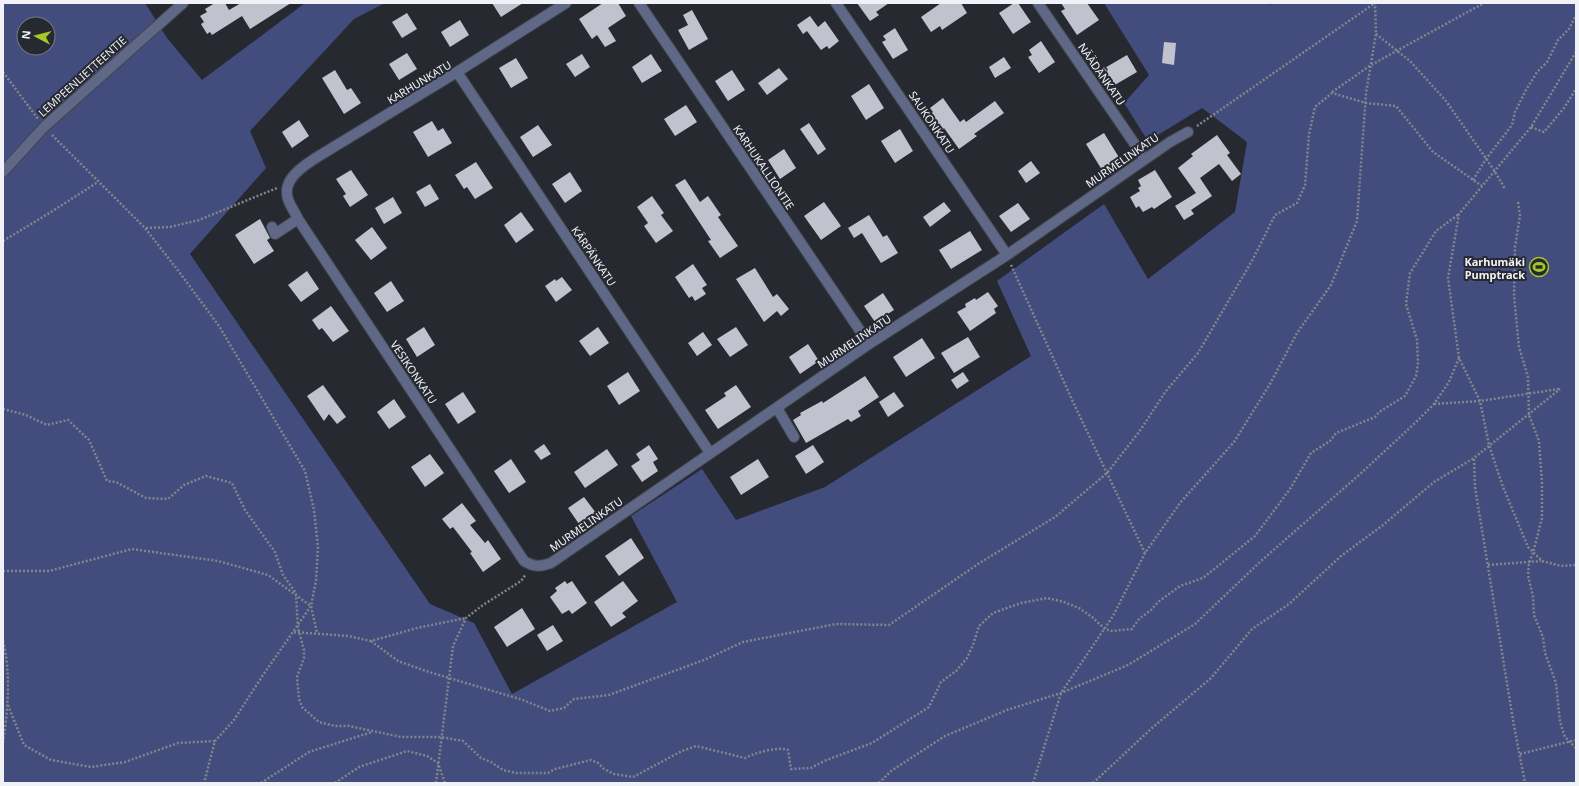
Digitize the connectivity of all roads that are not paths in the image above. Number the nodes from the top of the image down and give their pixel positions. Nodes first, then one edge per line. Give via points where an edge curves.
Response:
1 (183, 3) edge
2 (566, 3) edge
3 (639, 3) edge
4 (836, 3) edge
5 (1038, 3) edge
6 (457, 72) junction
7 (1188, 132) road end
8 (1145, 159) junction
9 (3, 172) edge
10 (287, 185) joint
11 (298, 219) junction
12 (272, 227) dead end
13 (1007, 255) junction
14 (870, 344) junction
15 (777, 408) junction
16 (794, 436) dead end
17 (710, 453) junction
18 (533, 566) joint

1 - 9 street, LEMPEENLIETTEENTIE via 44,127
2 - 6 street, KARHUNKATU
3 - 14 street, KARHUKALLIONTIE
4 - 13 street, SAUKONKATU
5 - 8 street, NÄÄDÄNKATU
6 - 10 street, KARHUNKATU via 314,159 296,172
6 - 17 street, KÄRPÄNKATU
7 - 8 street, MURMELINKATU
8 - 13 street, MURMELINKATU
10 - 11 street, VESIKONKATU via 287,198
11 - 12 street via 276,234
11 - 18 street, VESIKONKATU via 524,561
13 - 14 street, MURMELINKATU
14 - 15 street, MURMELINKATU
15 - 16 street
15 - 17 street, MURMELINKATU
17 - 18 street, MURMELINKATU via 551,563 542,567

